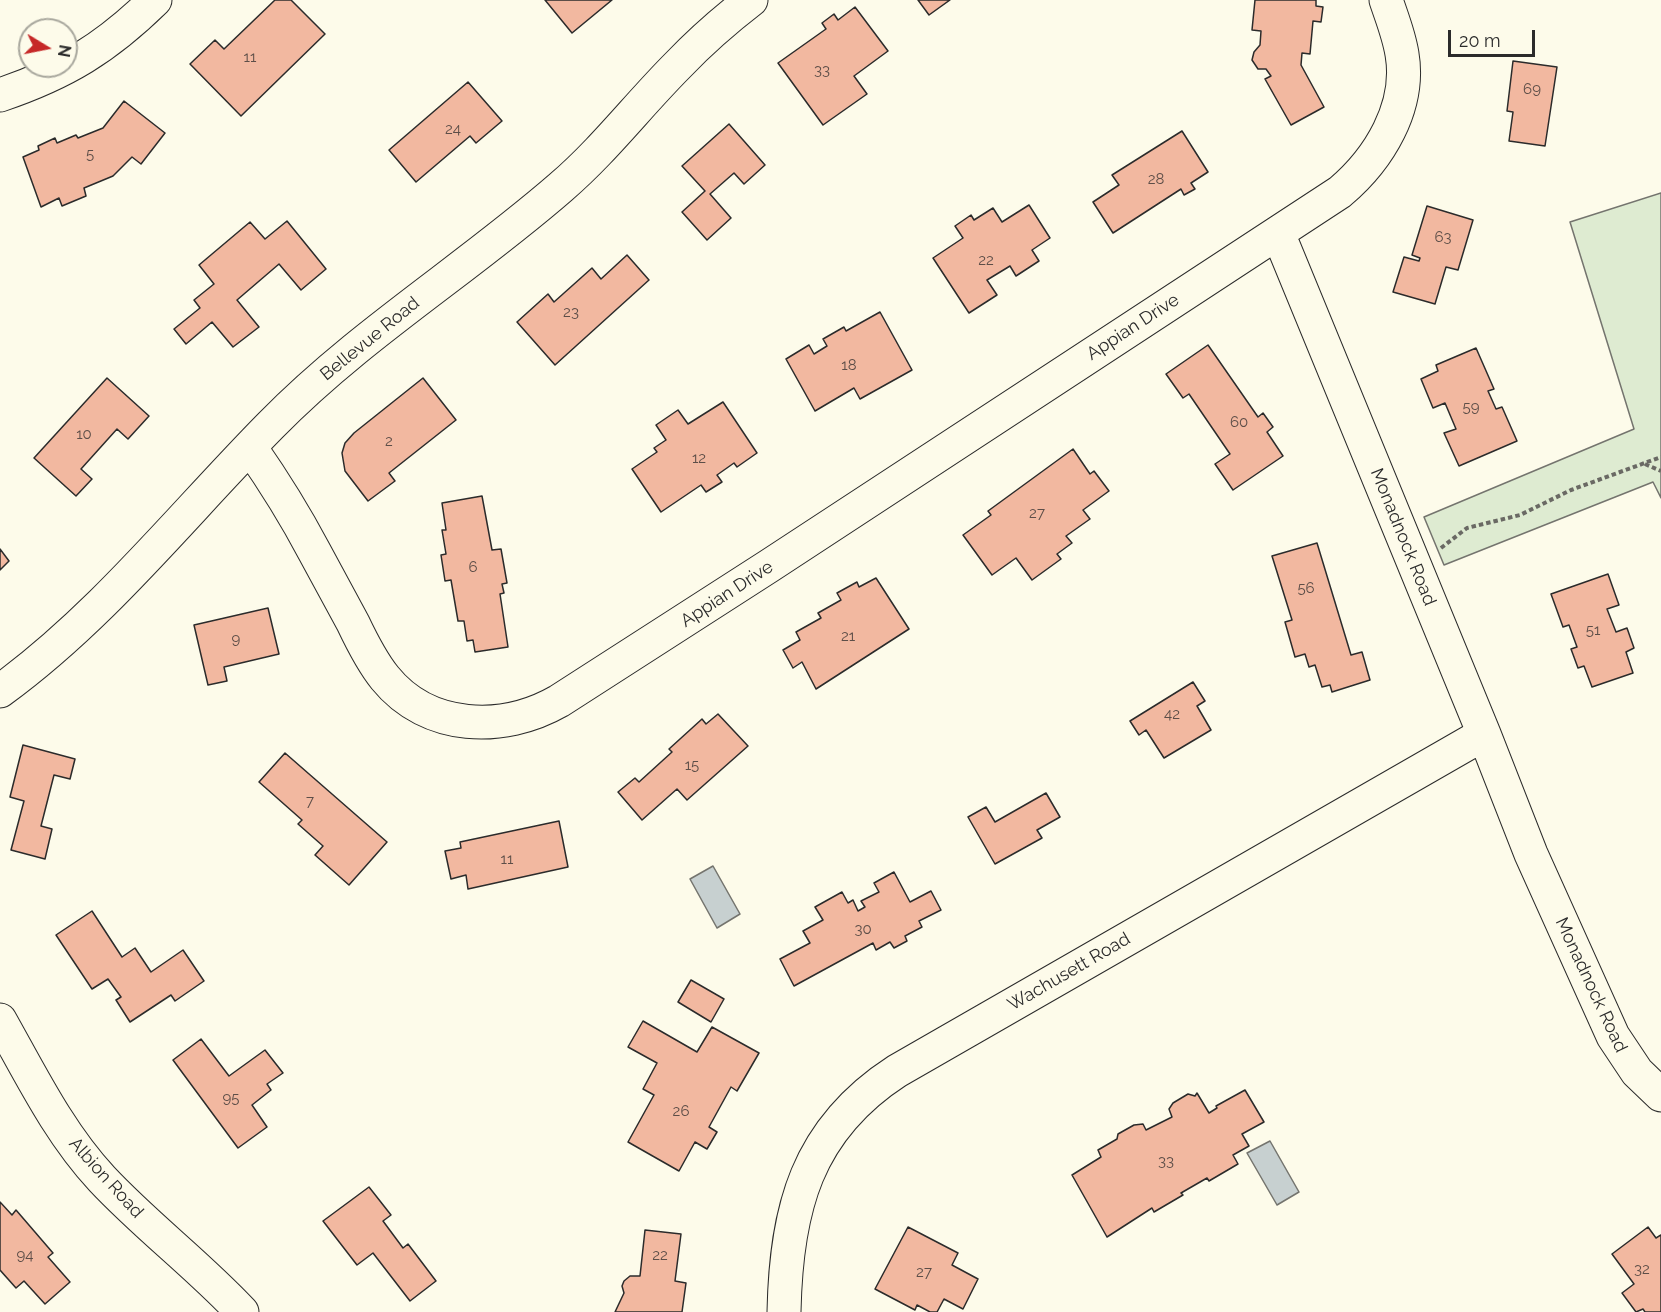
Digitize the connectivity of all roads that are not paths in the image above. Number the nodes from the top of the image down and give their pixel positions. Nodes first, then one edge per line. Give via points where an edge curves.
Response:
1 (155, 0) edge
2 (751, 0) edge
3 (1386, 0) edge
4 (0, 95) edge
5 (1278, 232) junction
6 (250, 447) junction
7 (0, 691) edge
8 (1484, 734) junction
9 (0, 1020) edge
10 (1661, 1095) edge
11 (242, 1312) edge
12 (784, 1312) edge

1 - 4 street via 100,49 50,76
2 - 6 street, Bellevue Road via 679,64 562,186 343,358
3 - 5 street via 1400,41 1403,66 1398,107 1389,131 1376,154 1350,184
5 - 6 street, Appian Drive via 559,701 510,720 484,723 447,718 414,703 386,680 304,531
5 - 8 street, Monadnock Road
6 - 7 street, Bellevue Road via 90,614
8 - 10 street, Monadnock Road via 1531,854 1613,1036 1637,1072
8 - 12 street, Wachusett Road via 897,1071 867,1092 831,1133 801,1191 790,1230
9 - 11 street, Albion Road via 49,1108 80,1154 132,1209

